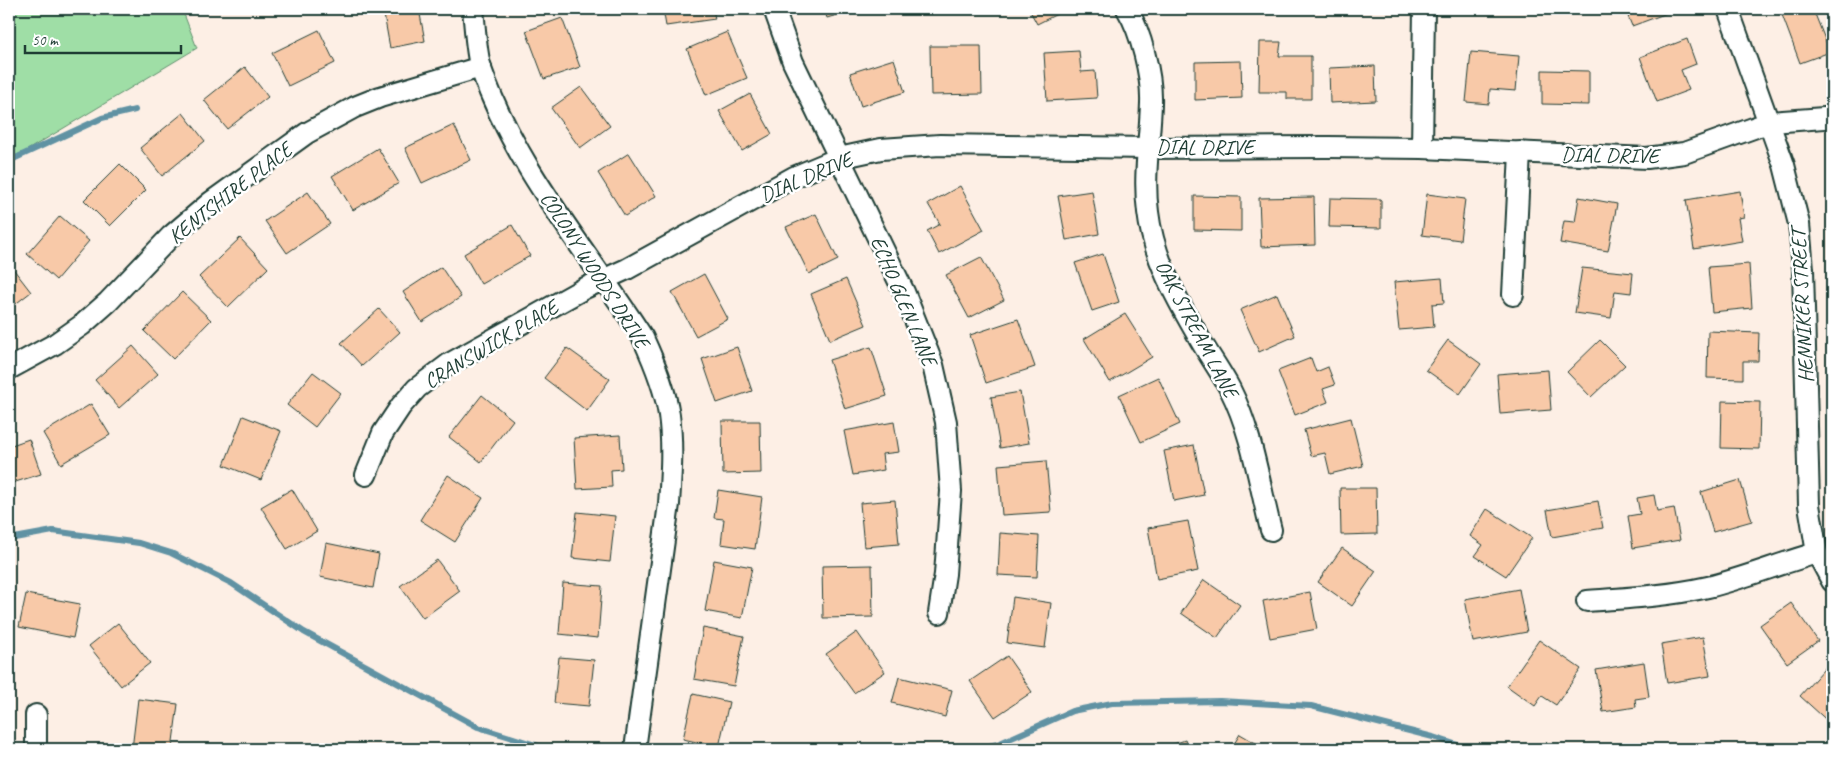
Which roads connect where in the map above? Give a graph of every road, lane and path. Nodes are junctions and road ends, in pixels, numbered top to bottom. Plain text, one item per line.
1 (473, 9) edge
2 (774, 9) edge
3 (1127, 9) edge
4 (1424, 9) edge
5 (1728, 9) edge
6 (481, 67) junction
7 (1832, 118) edge
8 (1770, 122) junction
9 (1149, 148) junction
10 (1422, 148) junction
11 (1520, 152) junction
12 (839, 158) junction
13 (603, 280) junction
14 (1513, 295) dead end
15 (9, 369) edge
16 (366, 475) dead end
17 (1271, 530) dead end
18 (1817, 552) junction
19 (1832, 581) edge
20 (1587, 601) dead end
21 (938, 613) dead end
22 (36, 715) dead end
23 (36, 749) edge
24 (635, 749) edge

1 - 6 street, COLONY WOODS DRIVE
2 - 12 street, ECHO GLEN LANE
3 - 9 street, OAK STREAM LANE
4 - 10 street
5 - 8 street, HENNIKER STREET
6 - 13 street, COLONY WOODS DRIVE
6 - 15 street, KENTSHIRE PLACE
7 - 8 street, DIAL DRIVE
8 - 11 street, DIAL DRIVE
8 - 18 street, HENNIKER STREET
9 - 10 street, DIAL DRIVE
9 - 12 street, DIAL DRIVE
9 - 17 street, OAK STREAM LANE
10 - 11 street, DIAL DRIVE
11 - 14 street
12 - 13 street, DIAL DRIVE
12 - 21 street, ECHO GLEN LANE
13 - 16 street, CRANSWICK PLACE
13 - 24 street, COLONY WOODS DRIVE
18 - 19 street, HENNIKER STREET
18 - 20 street
22 - 23 street

